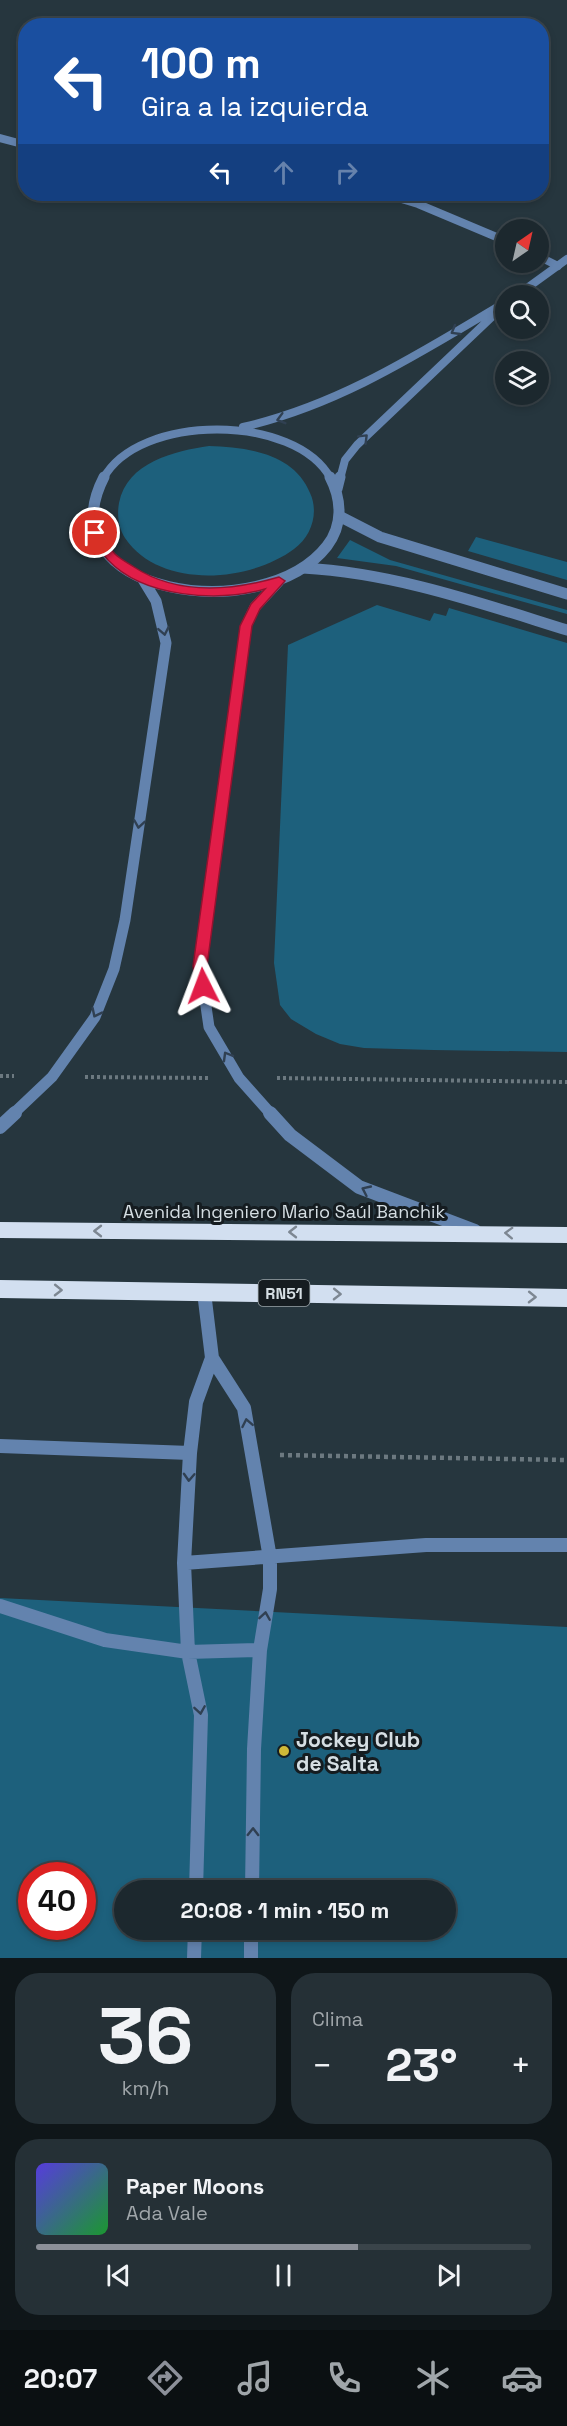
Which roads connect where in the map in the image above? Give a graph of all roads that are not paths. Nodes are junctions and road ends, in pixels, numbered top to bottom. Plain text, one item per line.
1 (0, 138) edge
2 (18, 143) edge
3 (408, 201) edge
4 (495, 236) edge
5 (567, 259) edge
6 (549, 262) edge
7 (558, 266) junction
8 (531, 285) edge
9 (495, 309) edge
10 (495, 313) edge
11 (230, 429) junction
12 (337, 489) junction
13 (340, 517) junction
14 (303, 568) junction
15 (142, 578) junction
16 (279, 581) junction
17 (567, 594) edge
18 (567, 630) edge
19 (0, 1127) edge
20 (0, 1230) edge
21 (479, 1233) junction
22 (567, 1235) edge
23 (0, 1289) edge
24 (204, 1292) junction
25 (567, 1298) edge
26 (212, 1358) junction
27 (0, 1446) edge
28 (190, 1453) junction
29 (567, 1545) edge
30 (270, 1558) junction
31 (184, 1563) junction
32 (0, 1606) edge
33 (260, 1650) junction
34 (188, 1652) junction
35 (196, 1880) edge
36 (252, 1880) edge
37 (195, 1940) edge
38 (251, 1940) edge
39 (194, 1958) edge
40 (251, 1958) edge

1 - 2 street
3 - 4 street
5 - 7 street
6 - 7 street
7 - 8 street
9 -> 11 street
12 -> 10 street
11 - 12 street
11 - 15 street
12 - 13 street
13 - 14 street
13 - 17 street
14 - 16 street
14 - 18 street
15 - 16 street
15 -> 19 street
21 -> 16 street
21 -> 20 highway, Avenida Ingeniero Mario Saúl Banchik
22 -> 21 highway, Avenida Ingeniero Mario Saúl Banchik
23 -> 24 highway, RN51
24 -> 25 highway, RN51
24 - 26 street
26 - 28 street
30 -> 26 street
27 - 28 street
28 -> 31 street
29 - 30 street
30 - 31 street
33 -> 30 street
31 - 34 street
32 - 34 street
33 - 34 street
36 -> 33 street
34 -> 35 street
37 - 39 street
38 - 40 street

